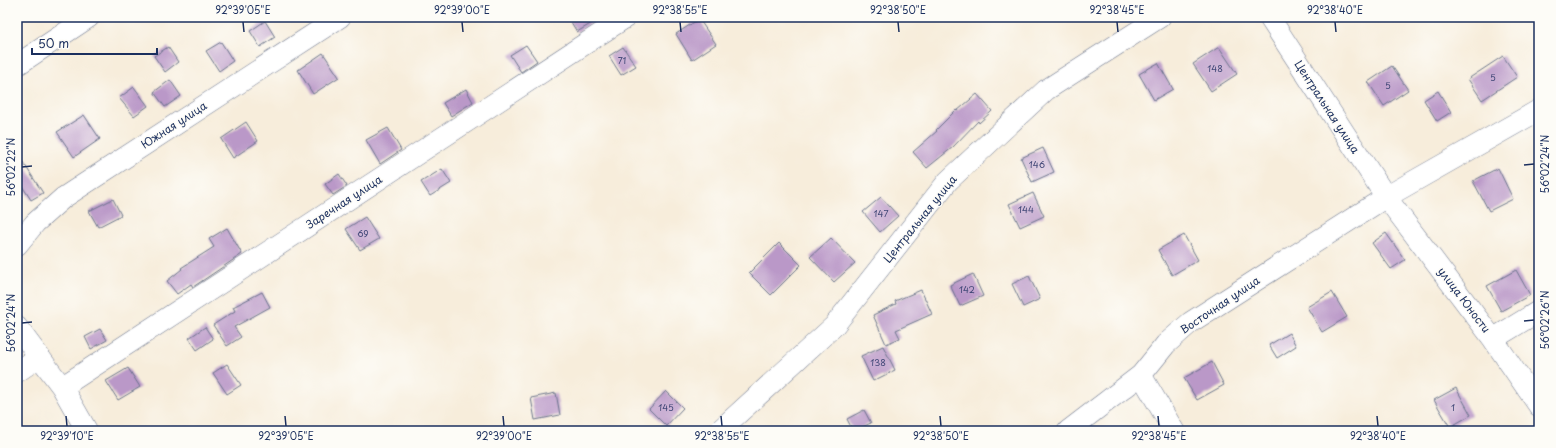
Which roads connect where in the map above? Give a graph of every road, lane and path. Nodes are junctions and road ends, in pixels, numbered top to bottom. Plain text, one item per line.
1 (89, 17) edge
2 (340, 17) edge
3 (626, 17) edge
4 (1160, 17) edge
5 (1269, 17) edge
6 (17, 65) edge
7 (1539, 110) edge
8 (1386, 197) junction
9 (17, 245) edge
10 (1539, 311) edge
11 (17, 327) edge
12 (1493, 340) junction
13 (39, 357) junction
14 (17, 372) edge
15 (1141, 375) junction
16 (62, 387) junction
17 (1539, 406) edge
18 (87, 431) edge
19 (719, 431) edge
20 (1068, 431) edge
21 (1174, 431) edge

1 - 6 street
2 - 9 street, Южная улица
3 - 16 street, Заречная улица
4 - 19 street, Центральная улица
5 - 8 street, Центральная улица
7 - 8 street, Восточная улица
8 - 12 street, улица Юности
8 - 15 street, Восточная улица
10 - 12 street
11 - 13 street
12 - 17 street, улица Юности
13 - 14 street
13 - 16 street
15 - 20 street, Восточная улица
15 - 21 street
16 - 18 street

